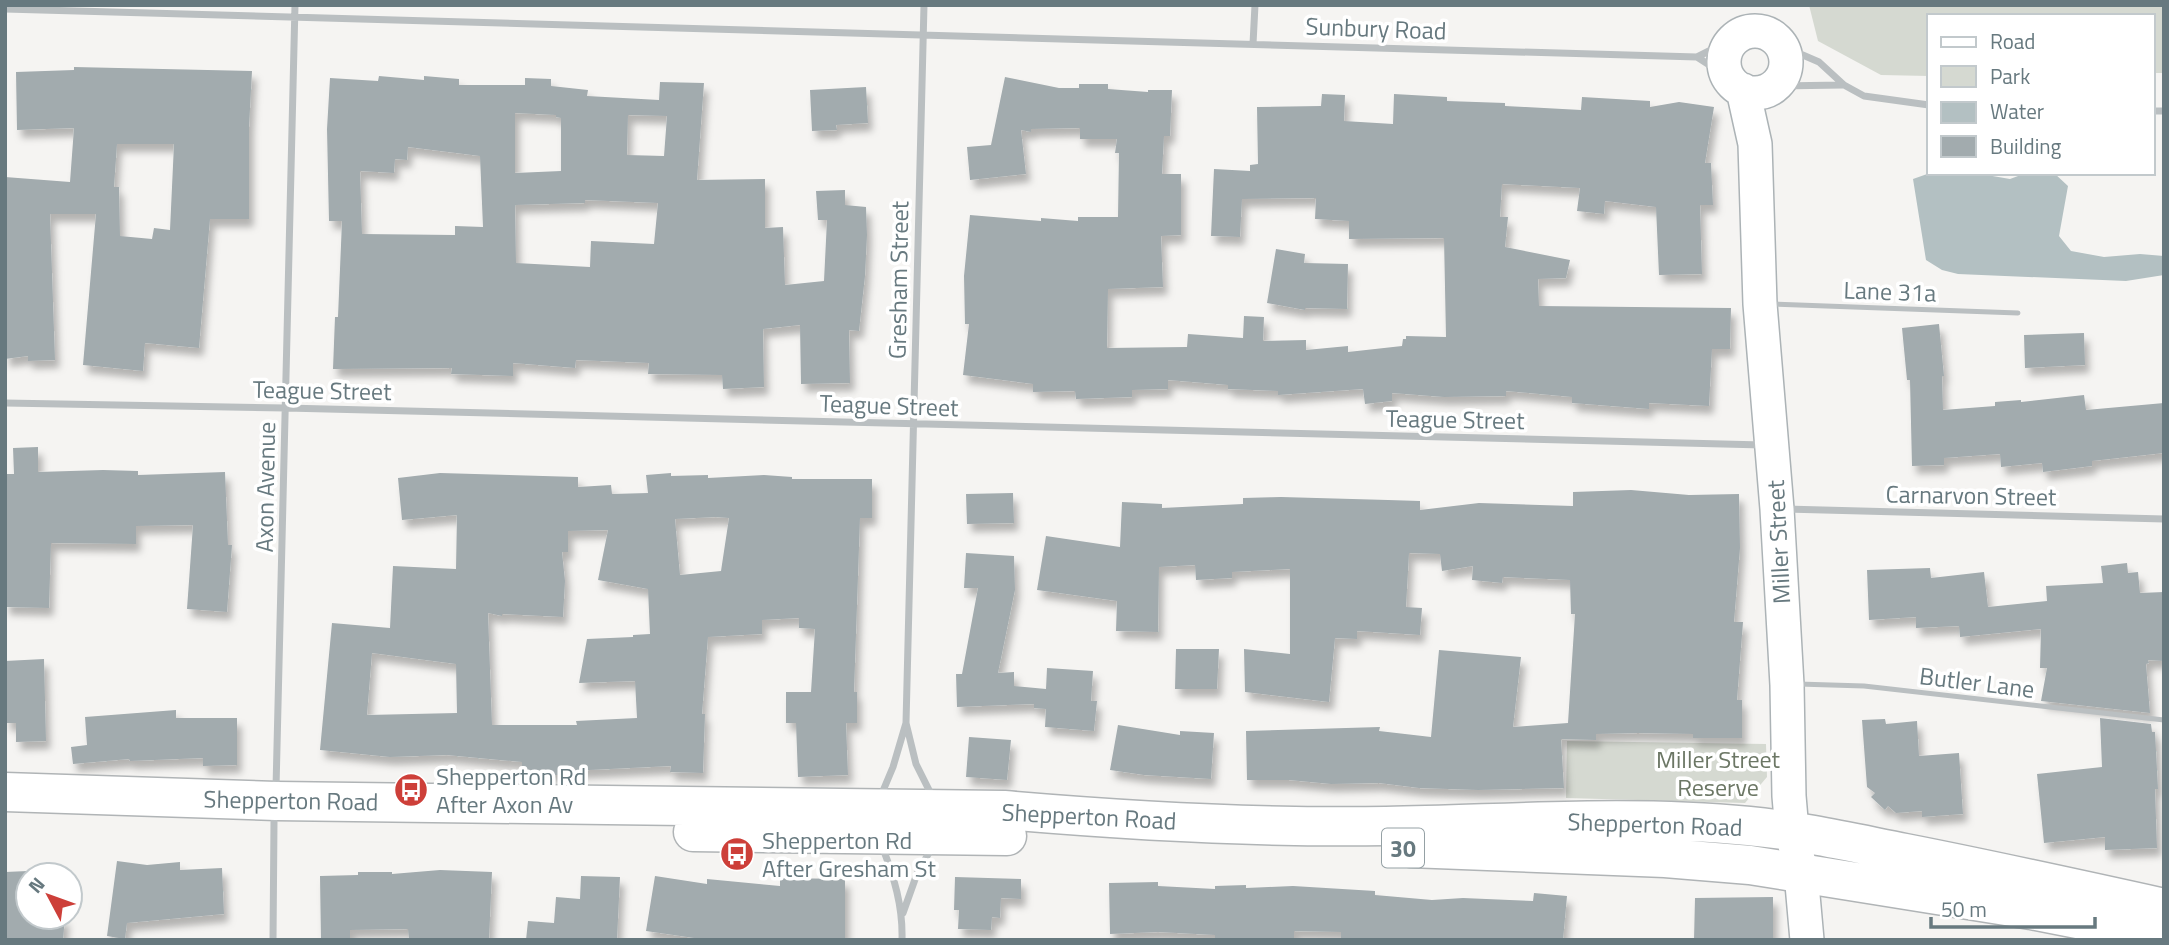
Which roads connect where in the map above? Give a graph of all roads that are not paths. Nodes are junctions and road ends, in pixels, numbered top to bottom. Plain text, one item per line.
1 (295, 5) edge
2 (924, 5) edge
3 (1255, 5) edge
4 (5, 9) edge
5 (295, 17) junction
6 (1762, 27) edge
7 (923, 34) junction
8 (1254, 44) junction
9 (1697, 57) junction
10 (1754, 85) junction
11 (1844, 85) junction
12 (1927, 105) edge
13 (1760, 304) junction
14 (2018, 313) dead end
15 (5, 403) edge
16 (286, 408) junction
17 (914, 425) junction
18 (1771, 446) junction
19 (1777, 509) junction
20 (2164, 519) edge
21 (1787, 685) junction
22 (2164, 720) edge
23 (906, 723) junction
24 (5, 792) edge
25 (275, 812) junction
26 (5, 816) edge
27 (877, 822) junction
28 (939, 823) junction
29 (1792, 831) junction
30 (1801, 873) junction
31 (2164, 908) edge
32 (903, 914) junction
33 (2164, 936) edge
34 (273, 940) edge
35 (902, 940) edge
36 (1807, 940) edge

1 - 5 street, Axon Avenue
2 - 7 street, Gresham Street
3 - 8 street
4 - 5 street, Sunbury Road
5 - 7 street, Sunbury Road
5 - 16 street, Axon Avenue
6 - 9 street, Sunbury Road
6 - 10 main road
6 - 10 main road
6 - 11 street
7 - 8 street, Sunbury Road
7 - 17 street, Gresham Street
8 - 9 street, Sunbury Road
9 - 10 street
10 - 11 street
10 - 13 main road, Miller Street
11 - 12 street
13 - 14 lane, Lane 31a
13 - 18 main road, Miller Street
15 - 16 street, Teague Street
16 - 17 street, Teague Street
16 - 25 street, Axon Avenue
17 - 18 street, Teague Street
17 - 23 street, Gresham Street
18 - 19 main road, Miller Street
19 - 20 street, Carnarvon Street
19 - 21 main road, Miller Street
21 - 22 lane, Butler Lane
21 - 29 main road, Miller Street
23 - 27 street, Gresham Street
23 - 28 street, Gresham Street
24 - 25 highway, Shepperton Road / 30
25 - 26 highway, Shepperton Road / 30
25 - 27 highway, Shepperton Road / 30
25 - 34 street, Axon Avenue
27 - 28 highway, Shepperton Road / 30
27 - 32 street
28 - 29 highway, Shepperton Road / 30
28 - 30 highway, Shepperton Road / 30
28 - 32 street
29 - 30 main road, Miller Street
29 - 31 highway, Shepperton Road / 30
30 - 33 highway, Shepperton Road / 30
30 - 36 main road, Miller Street
32 - 35 street

